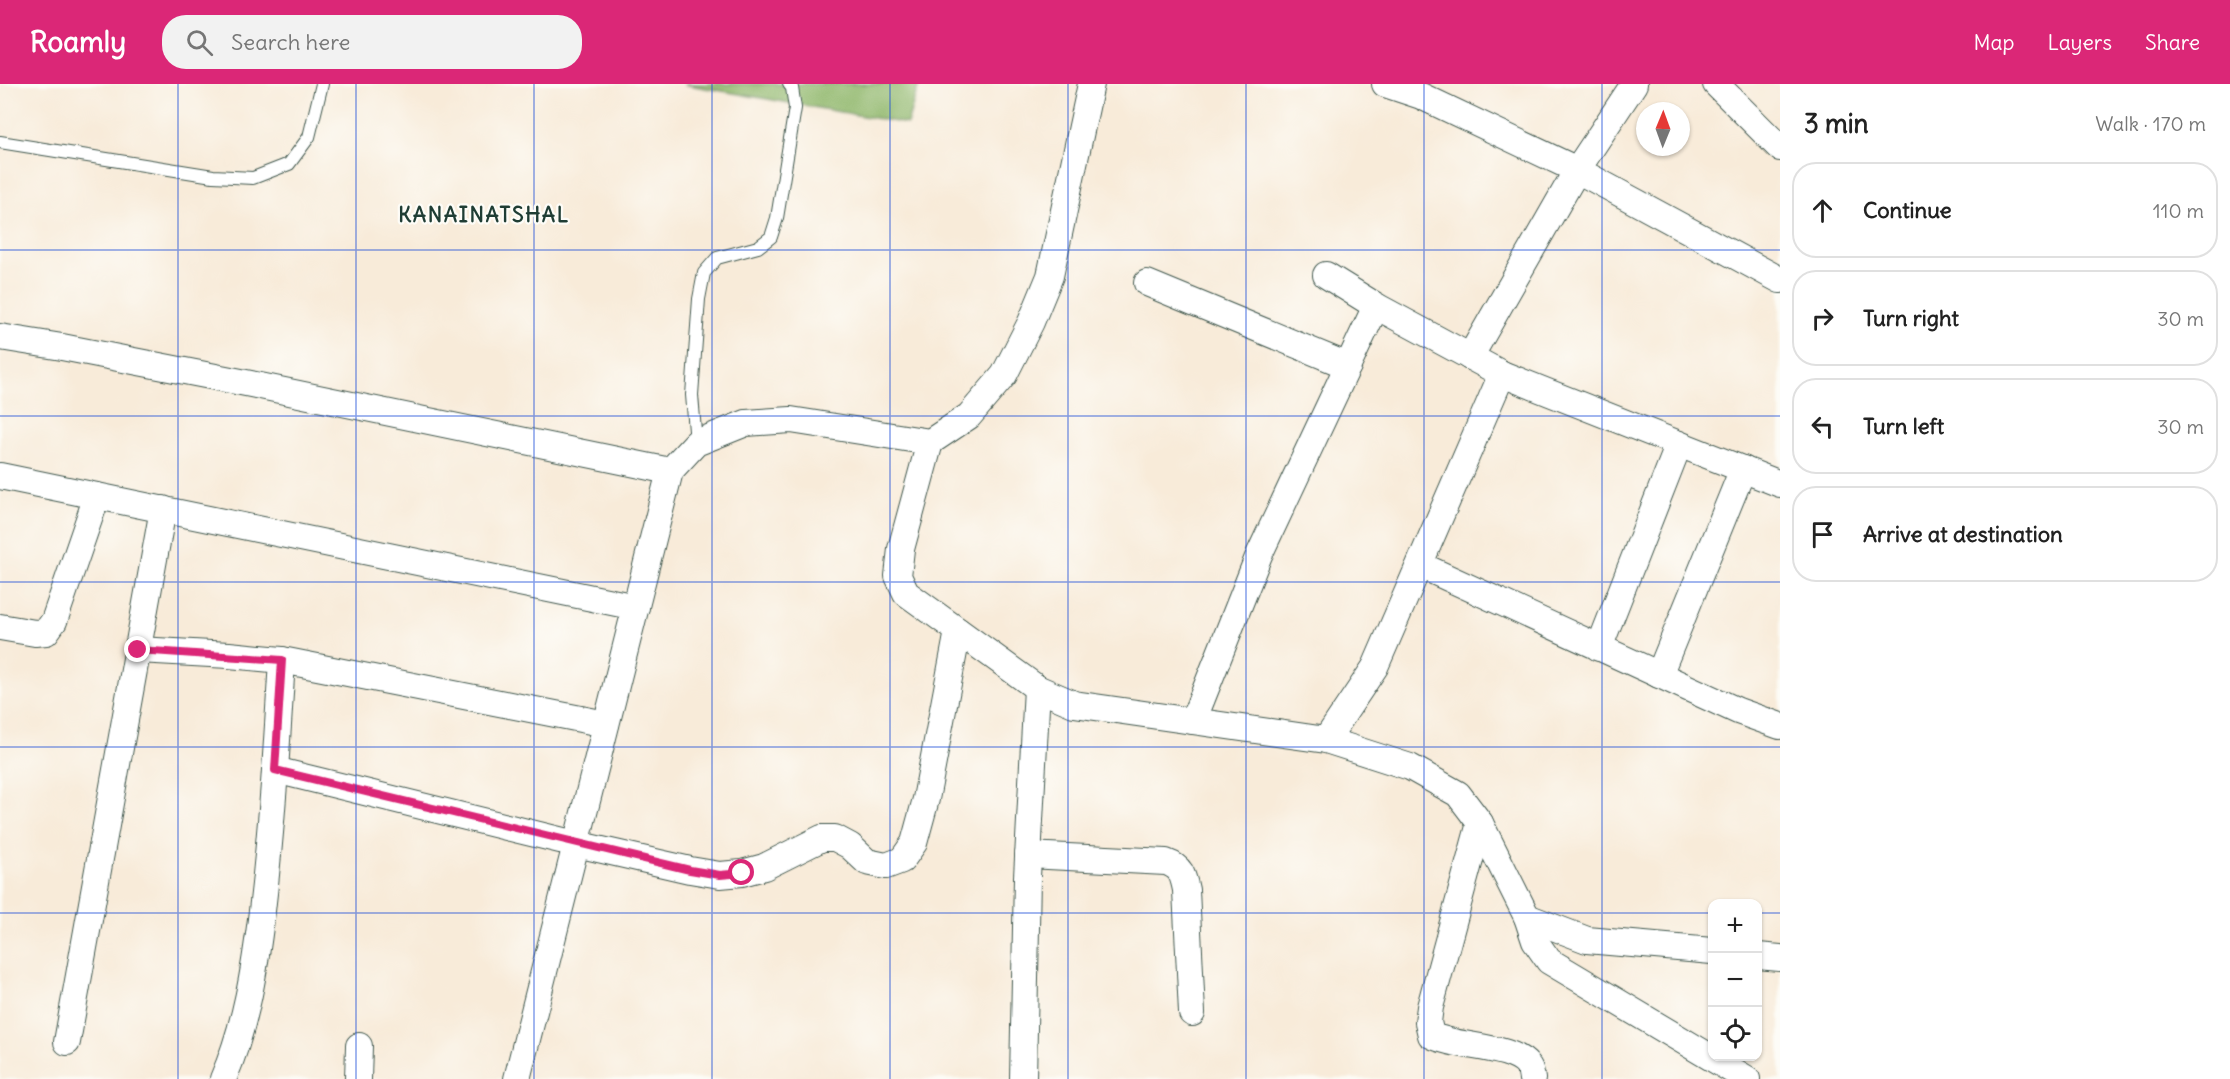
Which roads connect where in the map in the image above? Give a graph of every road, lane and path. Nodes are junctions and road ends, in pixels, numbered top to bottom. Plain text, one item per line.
1 (322, 84) edge
2 (789, 84) edge
3 (1091, 84) edge
4 (1385, 84) edge
5 (1634, 84) edge
6 (1716, 84) edge
7 (0, 142) edge
8 (1780, 148) edge
9 (1577, 170) junction
10 (1326, 275) dead end
11 (1780, 280) edge
12 (1147, 283) dead end
13 (1376, 306) junction
14 (0, 337) edge
15 (1470, 357) junction
16 (1348, 366) junction
17 (1502, 374) junction
18 (930, 442) junction
19 (696, 443) junction
20 (1679, 444) junction
21 (1743, 469) junction
22 (670, 471) junction
23 (0, 476) edge
24 (1780, 484) edge
25 (97, 496) junction
26 (164, 509) junction
27 (1419, 565) junction
28 (636, 607) junction
29 (0, 627) edge
30 (958, 631) junction
31 (1599, 648) junction
32 (138, 650) junction
33 (282, 660) junction
34 (1659, 675) junction
35 (1037, 688) junction
36 (1193, 721) junction
37 (606, 724) junction
38 (1780, 726) edge
39 (1326, 740) junction
40 (275, 770) junction
41 (1480, 823) junction
42 (576, 844) junction
43 (1028, 855) junction
44 (1527, 917) junction
45 (1708, 951) edge
46 (1762, 956) edge
47 (1780, 958) edge
48 (1192, 1013) dead end
49 (67, 1042) dead end
50 (358, 1046) dead end
51 (223, 1079) edge
52 (358, 1079) edge
53 (517, 1079) edge
54 (1023, 1079) edge
55 (1532, 1079) edge
56 (1748, 1079) edge

1 - 7 lane
2 - 19 lane
3 - 18 street
4 - 9 street
5 - 9 street
6 - 8 street
9 - 11 street
9 - 15 street
10 - 13 street
12 - 16 street
13 - 15 street
13 - 16 street
14 - 22 street
15 - 17 street
16 - 36 street
17 - 20 street
17 - 27 street
18 - 19 street
18 - 30 street
19 - 22 street
20 - 21 street
20 - 31 street
21 - 24 street
21 - 34 street
22 - 28 street
23 - 25 street
25 - 26 street
25 - 29 street
26 - 28 street
26 - 32 street
27 - 31 street
27 - 39 street
28 - 37 street
30 - 35 street
30 - 42 street
31 - 34 street
32 - 33 street
32 - 49 street
33 - 37 street
33 - 40 street
34 - 38 street
35 - 36 street
35 - 43 street
36 - 39 street
37 - 42 street
39 - 41 street
40 - 42 street
40 - 51 street
41 - 44 street
41 - 55 street
42 - 53 street
43 - 48 street
43 - 54 street
44 - 45 street
44 - 56 street
46 - 47 street
50 - 52 street

